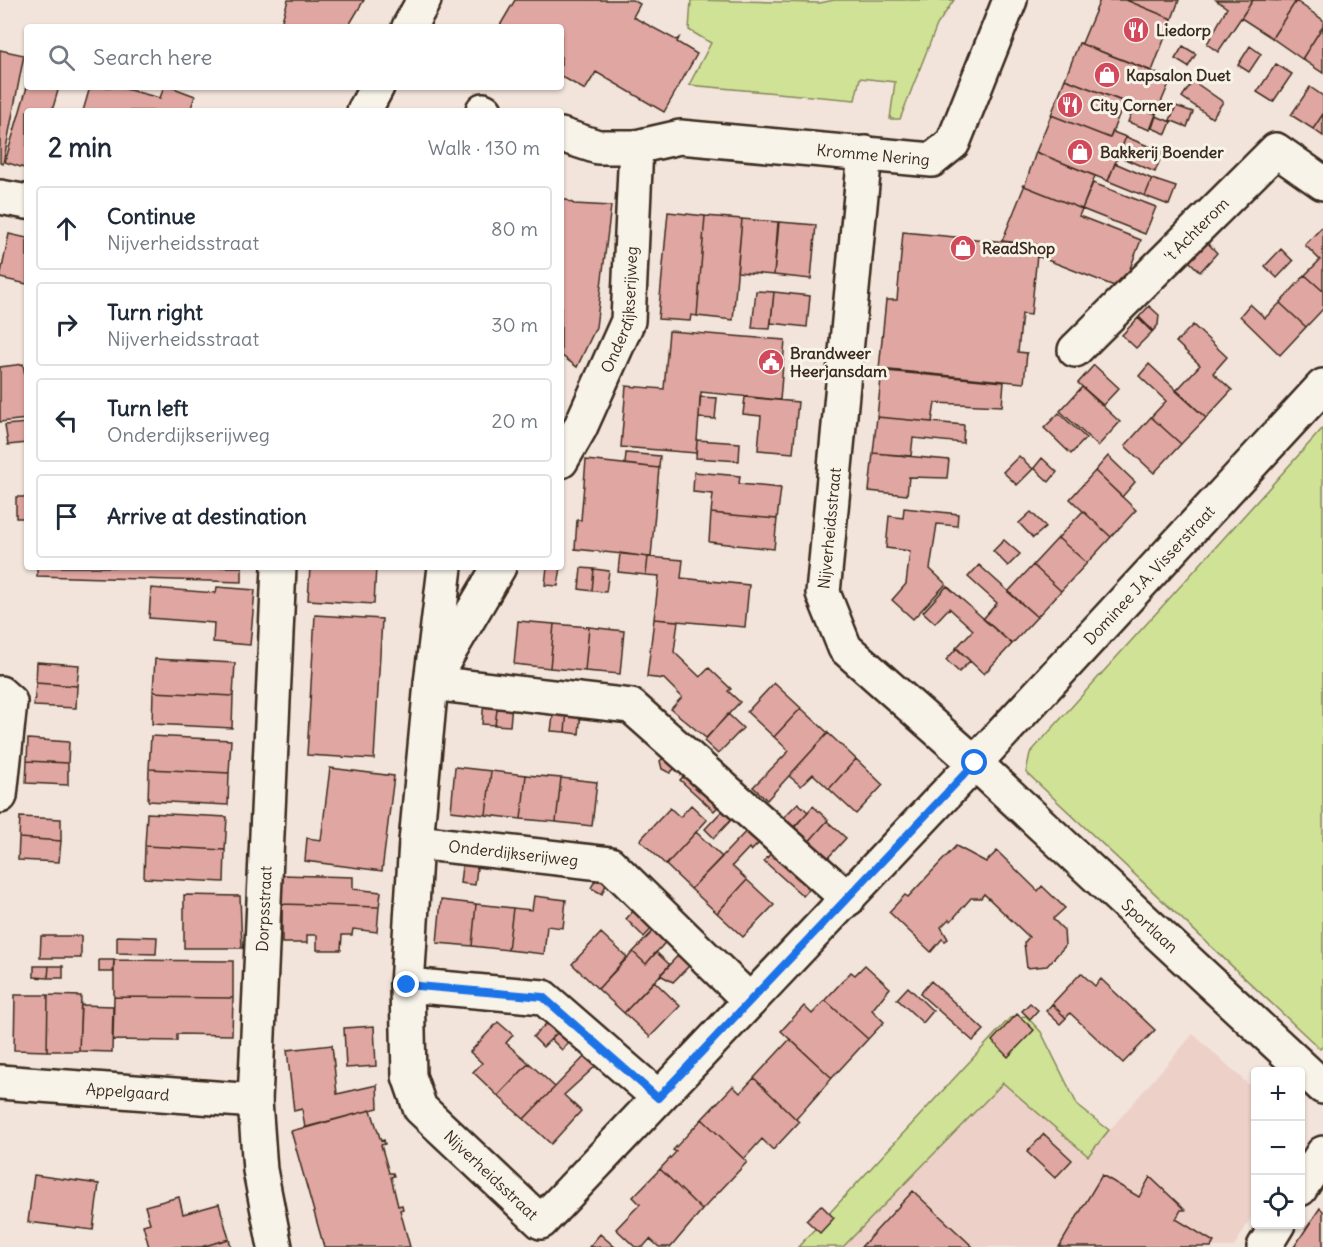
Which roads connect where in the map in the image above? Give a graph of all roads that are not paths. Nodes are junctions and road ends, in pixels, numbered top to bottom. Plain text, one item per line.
1 (424, 0) edge
2 (1010, 0) edge
3 (411, 24) edge
4 (375, 90) edge
5 (366, 108) edge
6 (564, 136) edge
7 (636, 147) junction
8 (865, 153) junction
9 (1323, 183) edge
10 (0, 197) edge
11 (24, 201) edge
12 (1075, 350) dead end
13 (1323, 386) edge
14 (564, 456) edge
15 (279, 570) edge
16 (445, 570) edge
17 (497, 570) edge
18 (431, 683) junction
19 (0, 693) edge
20 (975, 763) junction
21 (0, 796) edge
22 (416, 842) junction
23 (848, 899) junction
24 (407, 985) junction
25 (750, 1001) junction
26 (0, 1082) edge
27 (1323, 1087) edge
28 (658, 1098) junction
29 (255, 1101) junction
30 (1323, 1153) edge
31 (1305, 1181) edge
32 (1275, 1229) edge
33 (275, 1247) edge
34 (1264, 1247) edge

1 - 3 street
2 - 8 street, Kromme Nering
4 - 5 street
6 - 7 street, Kromme Nering
7 - 8 street, Kromme Nering
7 - 14 street, Onderdijkserijweg
8 - 20 street, Nijverheidsstraat
9 - 12 street, 't Achterom
10 - 11 street
13 - 20 street, Dominee J.A. Visserstraat
15 - 29 street, Dorpsstraat
16 - 18 street
17 - 18 street
18 - 22 street
18 - 23 street
19 - 21 street
20 - 23 street, Nijverheidsstraat
20 - 27 street, Sportlaan
22 - 24 street
22 - 25 street, Onderdijkserijweg
23 - 25 street, Nijverheidsstraat
24 - 28 street
24 - 28 street, Nijverheidsstraat
25 - 28 street, Nijverheidsstraat
26 - 29 street, Appelgaard
29 - 33 street, Dorpsstraat
30 - 31 street
32 - 34 street

